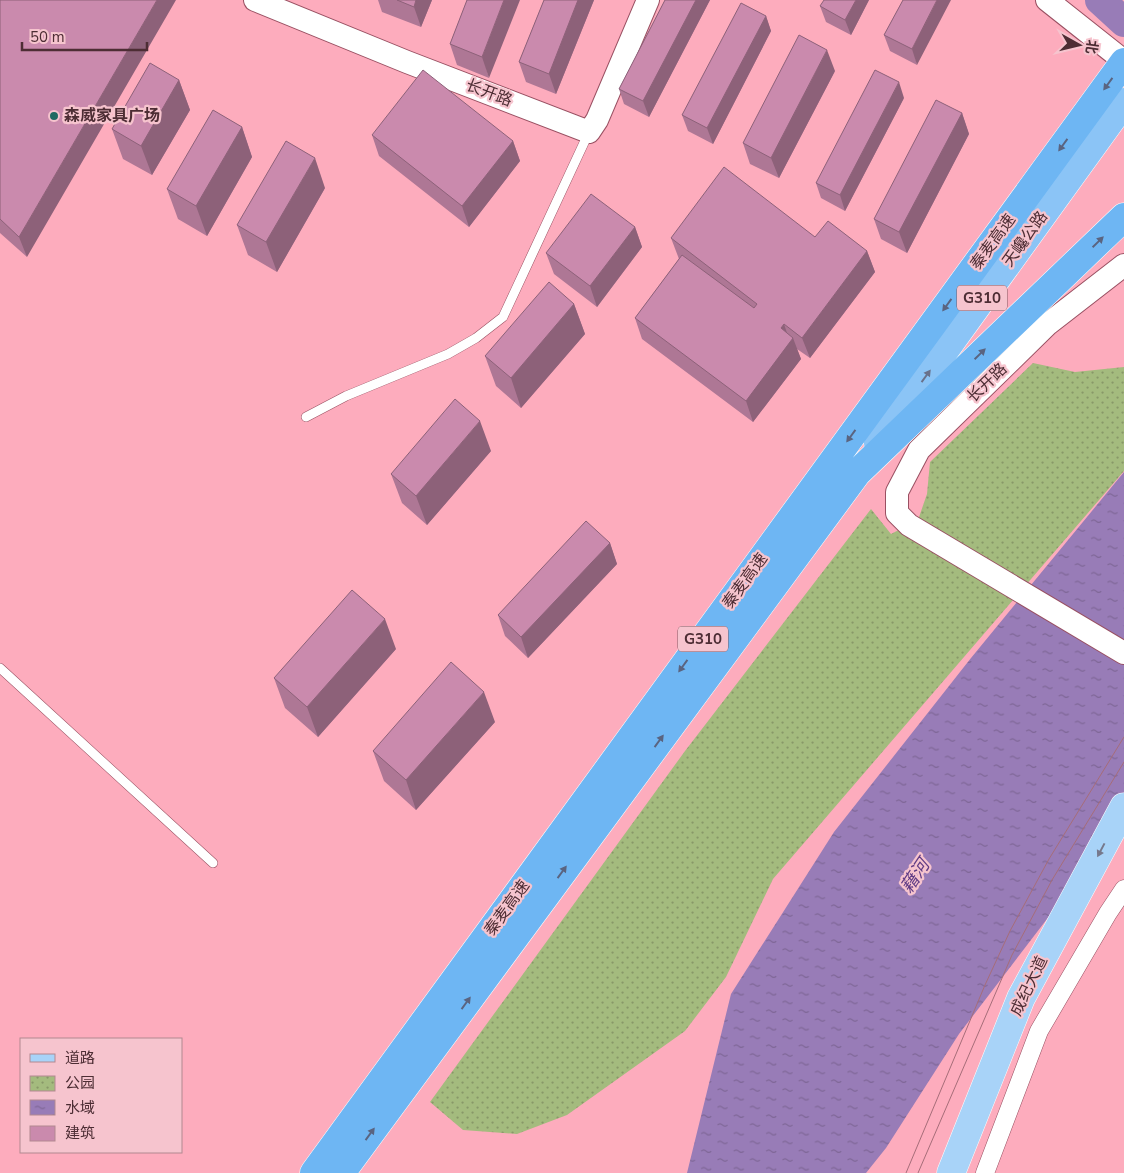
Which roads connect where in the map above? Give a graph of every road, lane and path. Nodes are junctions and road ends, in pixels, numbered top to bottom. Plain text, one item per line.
1 (255, 0) edge
2 (648, 0) edge
3 (1047, 0) edge
4 (1124, 61) edge
5 (1124, 102) edge
6 (589, 132) junction
7 (1124, 217) edge
8 (1124, 265) edge
9 (306, 417) dead end
10 (857, 473) junction
11 (1124, 653) edge
12 (0, 668) edge
13 (1124, 807) edge
14 (1124, 844) edge
15 (213, 863) dead end
16 (1124, 889) edge
17 (314, 1173) edge
18 (341, 1173) edge
19 (950, 1173) edge
20 (968, 1173) edge
21 (985, 1173) edge

1 - 6 street, 长开路
2 - 6 street
3 - 4 street
4 -> 17 highway, 秦麦高速 / G310
10 -> 5 highway, 天巉公路 / G310
6 - 9 lane
10 -> 7 highway, 秦麦高速
8 - 11 street, 长开路
18 -> 10 highway, 秦麦高速 / G310
12 - 15 lane
13 -> 19 main road, 成纪大道
14 - 20 main road, 成纪大道
16 - 21 street

